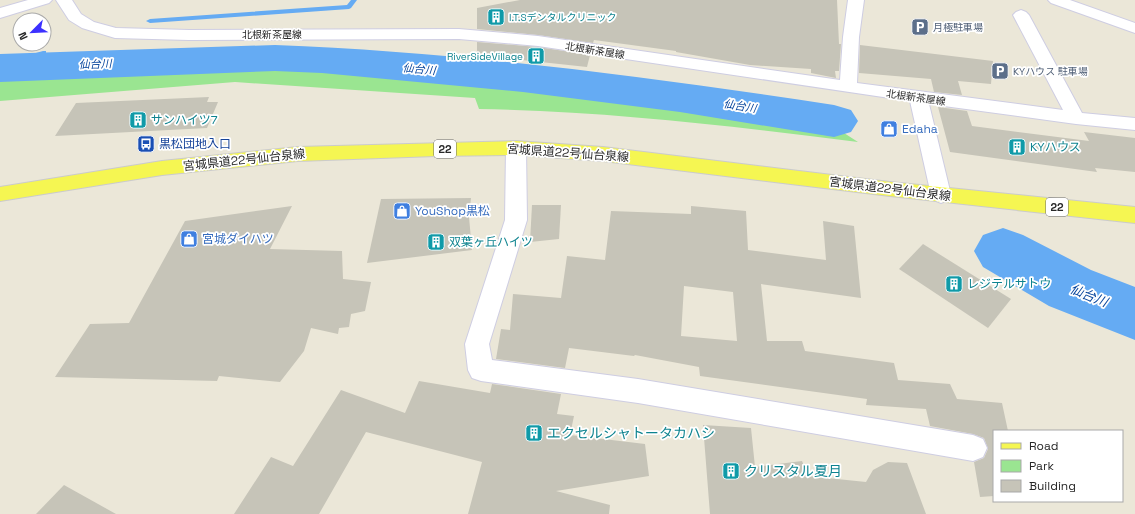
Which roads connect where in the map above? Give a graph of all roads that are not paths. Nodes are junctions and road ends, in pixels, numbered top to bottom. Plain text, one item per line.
1 (14, 0) edge
2 (44, 0) edge
3 (64, 0) edge
4 (856, 0) edge
5 (1056, 0) edge
6 (0, 3) edge
7 (0, 14) edge
8 (1021, 15) dead end
9 (1135, 28) edge
10 (848, 88) junction
11 (918, 97) junction
12 (1076, 118) junction
13 (1135, 124) edge
14 (516, 148) junction
15 (0, 194) edge
16 (941, 195) junction
17 (1135, 215) edge
18 (973, 448) dead end

1 - 6 street
2 - 7 street
3 - 10 street, 北根新茶屋線
4 - 10 street
5 - 9 street
8 - 12 street
10 - 11 street, 北根新茶屋線
11 - 12 street, 北根新茶屋線
11 - 16 street
12 - 13 street, 北根新茶屋線
14 - 15 main road, 宮城県道22号仙台泉線 / 22
14 - 16 main road, 宮城県道22号仙台泉線 / 22
14 - 18 street
16 - 17 main road, 宮城県道22号仙台泉線 / 22

